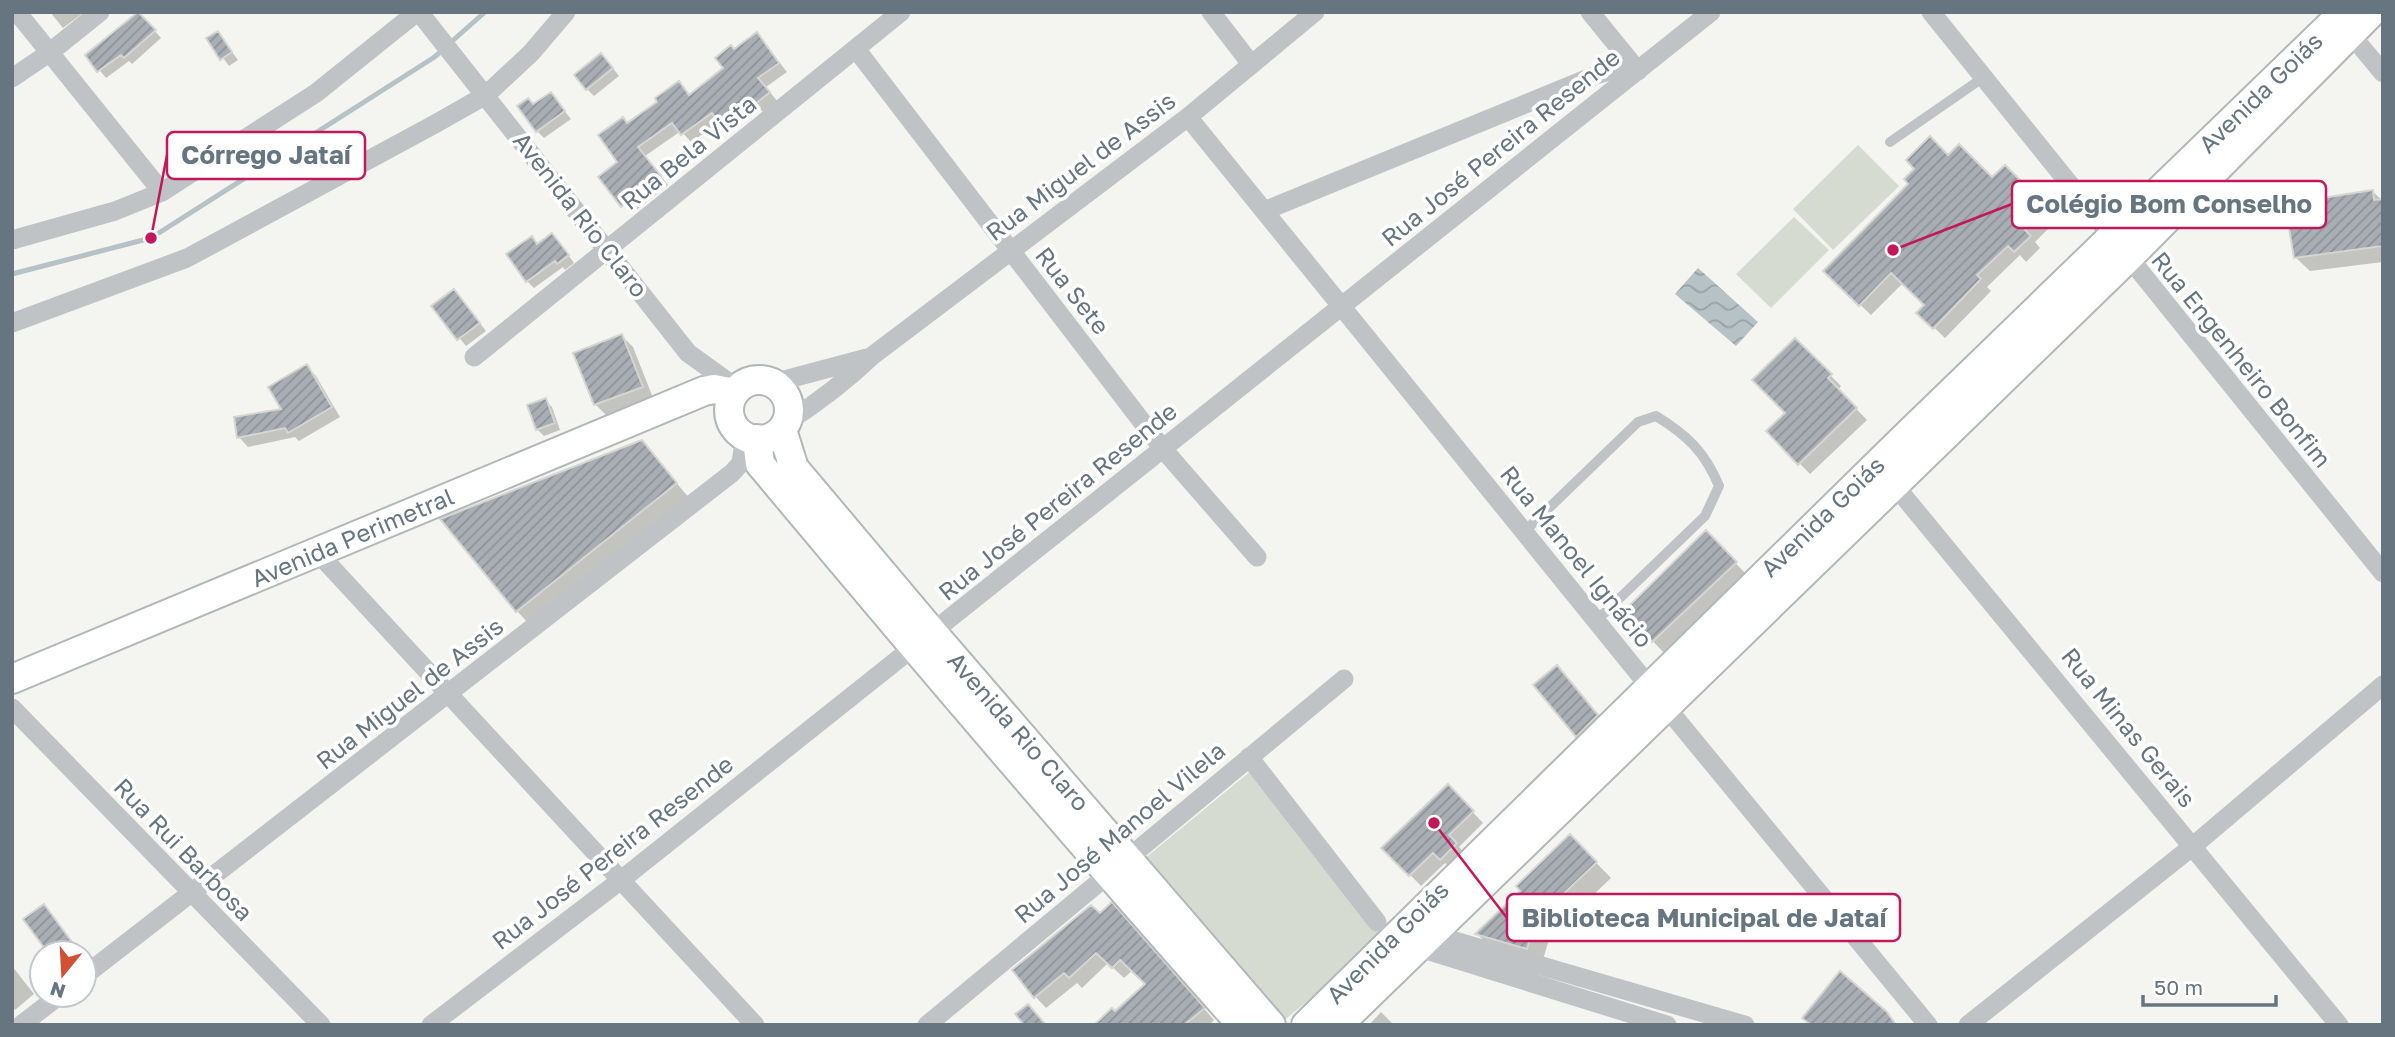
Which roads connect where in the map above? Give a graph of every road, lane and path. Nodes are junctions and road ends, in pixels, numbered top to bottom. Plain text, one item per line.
1 (17, 12) edge
2 (100, 12) edge
3 (418, 12) edge
4 (566, 12) edge
5 (901, 12) edge
6 (1211, 12) edge
7 (1315, 12) edge
8 (1590, 12) edge
9 (1711, 12) edge
10 (1931, 12) edge
11 (2357, 18) edge
12 (856, 49) junction
13 (49, 53) junction
14 (1251, 64) junction
15 (1638, 71) junction
16 (2383, 73) edge
17 (1984, 77) junction
18 (12, 78) edge
19 (486, 95) junction
20 (1188, 117) junction
21 (1890, 142) dead end
22 (162, 192) junction
23 (1264, 211) junction
24 (12, 240) edge
25 (2120, 248) junction
26 (607, 251) junction
27 (1010, 252) junction
28 (1342, 307) junction
29 (12, 323) edge
30 (474, 356) dead end
31 (872, 356) junction
32 (773, 383) junction
33 (734, 397) junction
34 (768, 432) junction
35 (1163, 449) junction
36 (1886, 474) junction
37 (1524, 532) junction
38 (318, 553) junction
39 (1257, 556) dead end
40 (2383, 573) edge
41 (1596, 621) junction
42 (923, 640) junction
43 (12, 678) edge
44 (1344, 679) dead end
45 (2383, 685) edge
46 (450, 694) junction
47 (1658, 697) junction
48 (12, 708) edge
49 (1249, 757) junction
50 (2193, 846) junction
51 (1117, 866) junction
52 (621, 880) junction
53 (191, 894) junction
54 (1404, 933) junction
55 (98, 965) edge
56 (42, 1009) edge
57 (21, 1025) edge
58 (321, 1025) edge
59 (430, 1025) edge
60 (755, 1025) edge
61 (927, 1025) edge
62 (1242, 1025) edge
63 (1271, 1025) edge
64 (1306, 1025) edge
65 (1338, 1025) edge
66 (1667, 1025) edge
67 (1745, 1025) edge
68 (1928, 1025) edge
69 (1968, 1025) edge
70 (2339, 1025) edge

1 - 13 street
2 - 13 street
3 - 19 street, Avenida Rio Claro
3 - 22 street
4 - 19 street
5 - 12 street, Rua Bela Vista
6 - 14 street
7 - 14 street, Rua Miguel de Assis
8 - 15 street
9 - 15 street, Rua José Pereira Resende
10 - 17 street, Rua Engenheiro Bonfim
11 - 16 street
11 - 25 main road, Avenida Goiás
12 - 26 street, Rua Bela Vista
12 - 27 street, Rua Sete
13 - 18 street
13 - 22 street
14 - 20 street, Rua Miguel de Assis
15 - 23 street
15 - 28 street, Rua José Pereira Resende
17 - 21 lane
17 - 25 street, Rua Engenheiro Bonfim
19 - 26 street, Avenida Rio Claro
19 - 29 street
20 - 23 street, Rua Manoel Ignácio
20 - 27 street, Rua Miguel de Assis
22 - 24 street
23 - 28 street, Rua Manoel Ignácio
25 - 36 main road, Avenida Goiás
25 - 40 street, Rua Engenheiro Bonfim
26 - 30 street, Rua Bela Vista
26 - 33 street, Avenida Rio Claro
27 - 31 street, Rua Miguel de Assis
27 - 35 street, Rua Sete
28 - 35 street, Rua José Pereira Resende
28 - 37 street, Rua Manoel Ignácio
31 - 32 street, Rua Miguel de Assis
31 - 34 street, Rua Miguel de Assis
32 - 33 main road
32 - 34 main road
33 - 34 main road
33 - 38 main road, Avenida Perimetral
34 - 42 main road, Avenida Rio Claro
34 - 46 street, Rua Miguel de Assis
35 - 39 street, Rua Sete
35 - 42 street, Rua José Pereira Resende
36 - 47 main road, Avenida Goiás
36 - 50 street, Rua Minas Gerais
37 - 41 street, Rua Manoel Ignácio
37 - 41 lane
38 - 43 main road, Avenida Perimetral
38 - 46 street
41 - 47 street, Rua Manoel Ignácio
42 - 51 main road, Avenida Rio Claro
42 - 52 street, Rua José Pereira Resende
44 - 49 street, Rua José Manoel Vilela
45 - 50 street
46 - 52 street
46 - 53 street, Rua Miguel de Assis
47 - 54 main road, Avenida Goiás
47 - 68 street, Rua Manoel Ignácio
48 - 53 street, Rua Rui Barbosa
49 - 51 street, Rua José Manoel Vilela
49 - 54 street
50 - 69 street
50 - 70 street, Rua Minas Gerais
51 - 61 street, Rua José Manoel Vilela
51 - 62 main road, Avenida Rio Claro
51 - 63 main road, Avenida Rio Claro
52 - 59 street, Rua José Pereira Resende
52 - 60 street
53 - 55 street, Rua Miguel de Assis
53 - 58 street, Rua Rui Barbosa
54 - 64 main road, Avenida Goiás
54 - 65 main road, Avenida Goiás
54 - 66 street
54 - 67 street
56 - 57 street

